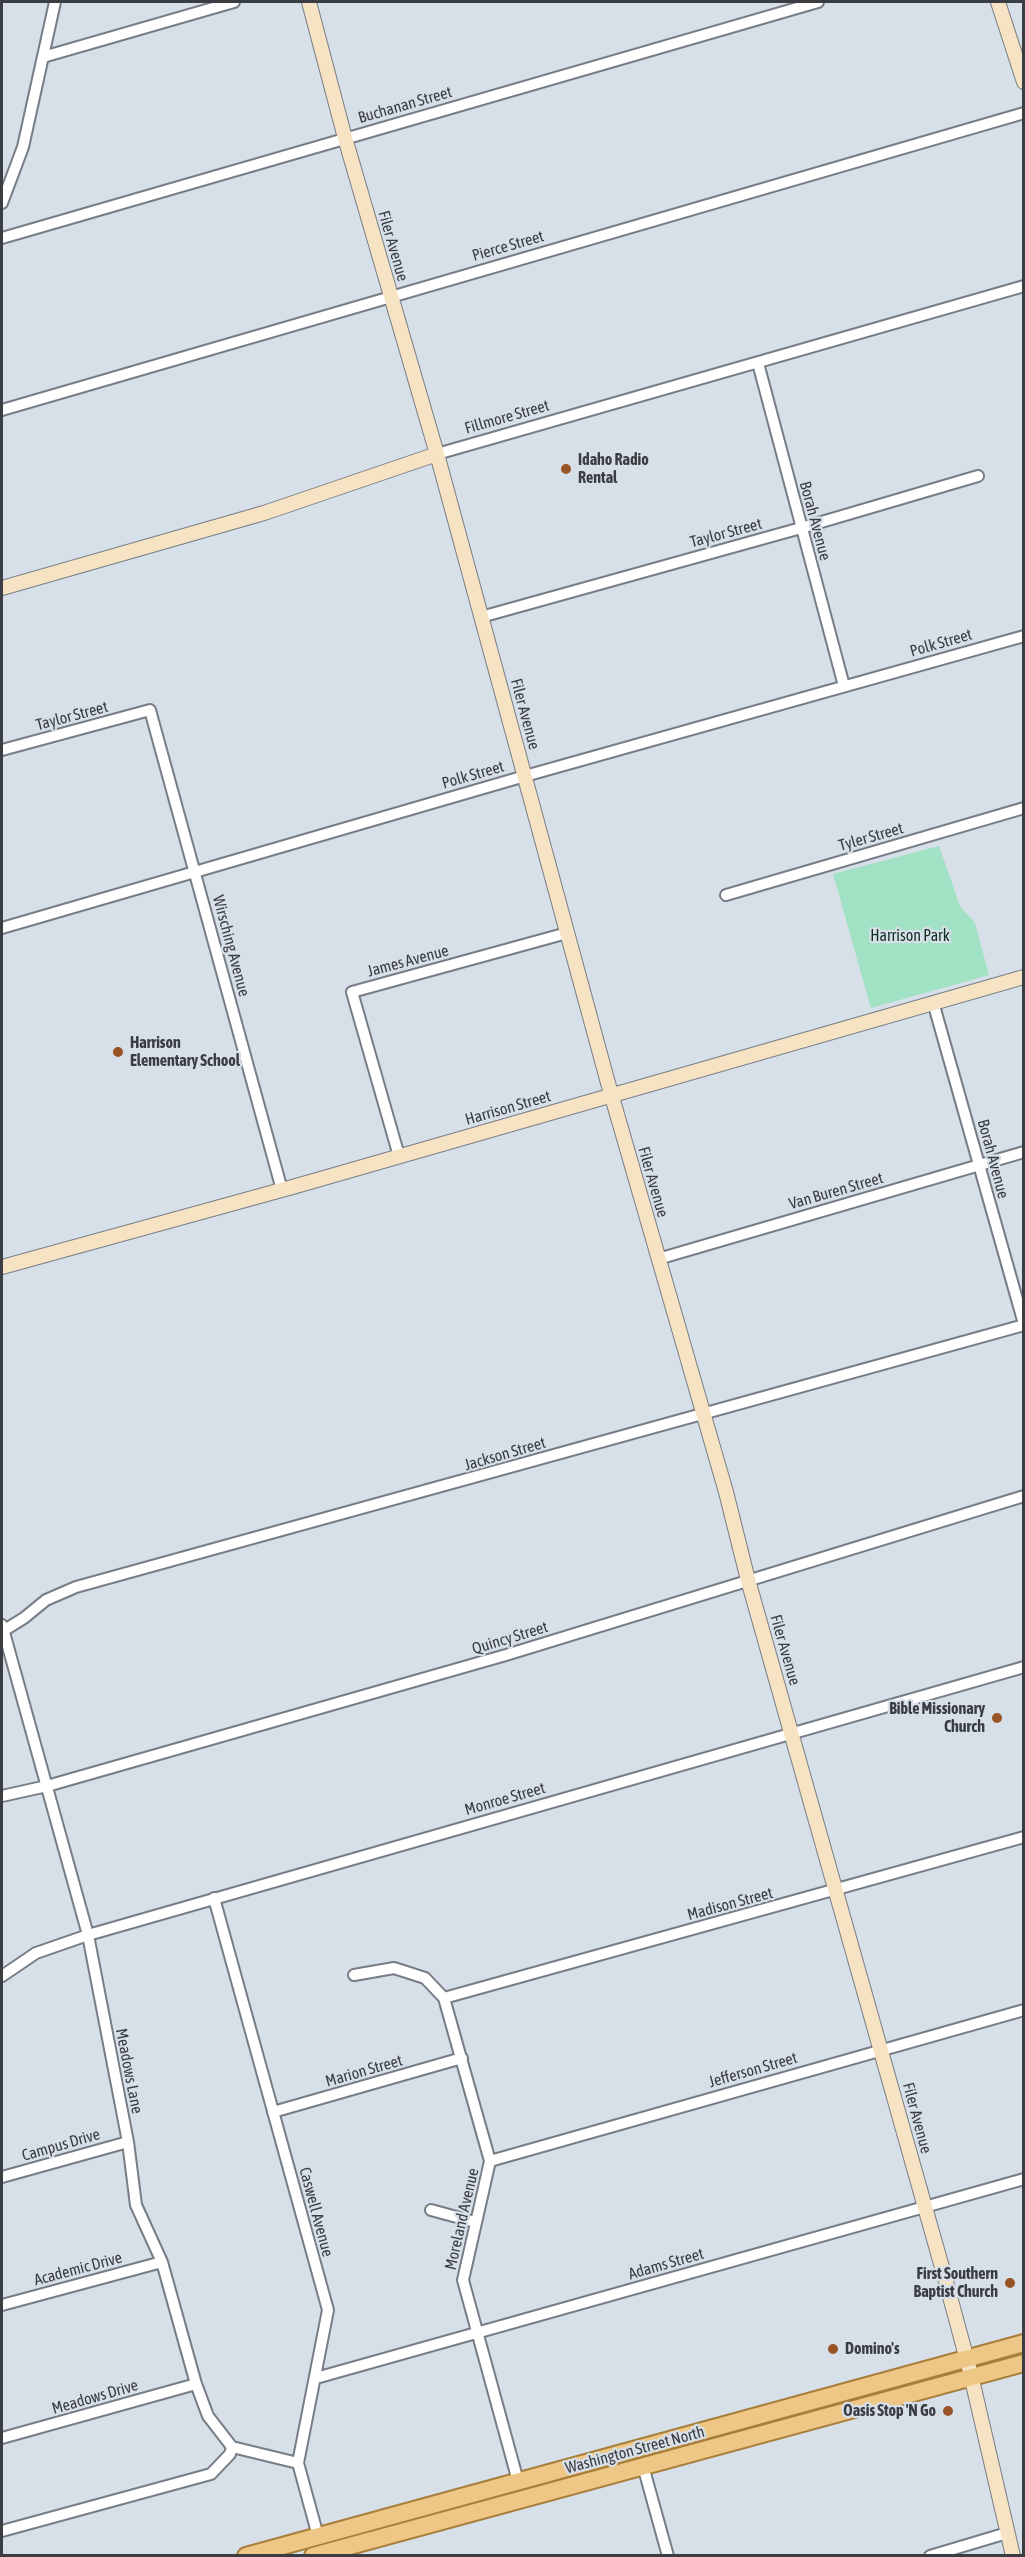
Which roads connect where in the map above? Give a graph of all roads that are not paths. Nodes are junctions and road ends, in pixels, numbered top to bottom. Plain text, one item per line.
1 (55, 2) edge
2 (234, 2) edge
3 (309, 2) edge
4 (818, 2) edge
5 (998, 2) edge
6 (43, 57) junction
7 (1023, 82) edge
8 (1023, 113) edge
9 (345, 138) junction
10 (2, 203) edge
11 (2, 238) edge
12 (1023, 286) edge
13 (390, 296) junction
14 (758, 363) junction
15 (2, 410) edge
16 (437, 454) junction
17 (978, 476) dead end
18 (801, 528) junction
19 (2, 588) edge
20 (481, 617) junction
21 (1023, 636) edge
22 (844, 686) junction
23 (150, 710) joint
24 (2, 750) edge
25 (525, 776) junction
26 (1023, 808) edge
27 (195, 871) junction
28 (726, 895) dead end
29 (2, 928) edge
30 (567, 933) junction
31 (1023, 978) edge
32 (933, 1002) junction
33 (611, 1095) junction
34 (1023, 1152) edge
35 (399, 1156) junction
36 (978, 1165) junction
37 (282, 1190) junction
38 (658, 1259) junction
39 (2, 1267) edge
40 (1023, 1324) edge
41 (702, 1413) junction
42 (1023, 1496) edge
43 (748, 1580) junction
44 (2, 1628) edge
45 (1023, 1667) edge
46 (792, 1733) junction
47 (47, 1786) junction
48 (2, 1796) edge
49 (1023, 1837) edge
50 (836, 1890) junction
51 (214, 1898) junction
52 (88, 1935) junction
53 (354, 1975) dead end
54 (2, 1976) edge
55 (444, 1998) junction
56 (1023, 2010) edge
57 (881, 2049) junction
58 (462, 2058) junction
59 (273, 2112) junction
60 (128, 2142) junction
61 (490, 2161) junction
62 (2, 2177) edge
63 (1023, 2179) edge
64 (925, 2207) junction
65 (431, 2210) dead end
66 (475, 2222) junction
67 (162, 2262) junction
68 (2, 2306) edge
69 (478, 2333) junction
70 (1023, 2343) edge
71 (1023, 2362) edge
72 (969, 2369) junction
73 (316, 2378) junction
74 (196, 2384) junction
75 (2, 2438) edge
76 (232, 2447) junction
77 (298, 2463) junction
78 (643, 2466) junction
79 (518, 2481) junction
80 (2, 2531) edge
81 (1008, 2533) junction
82 (318, 2536) junction
83 (315, 2555) edge
84 (246, 2556) edge
85 (668, 2556) edge
86 (930, 2556) edge
87 (1013, 2556) edge

1 - 6 street
2 - 6 street
3 - 9 street, Filer Avenue
4 - 9 street, Buchanan Street
5 - 7 street
6 - 10 street
8 - 13 street, Pierce Street
9 - 11 street, Buchanan Street
9 - 13 street, Filer Avenue
12 - 14 street, Fillmore Street
13 - 15 street, Pierce Street
13 - 16 street, Filer Avenue
14 - 16 street, Fillmore Street
14 - 18 street, Borah Avenue
16 - 19 street, Fillmore Street
16 - 20 street, Filer Avenue
17 - 18 street, Taylor Street
18 - 20 street, Taylor Street
18 - 22 street, Borah Avenue
20 - 25 street, Filer Avenue
21 - 22 street, Polk Street
22 - 25 street, Polk Street
23 - 24 street, Taylor Street
23 - 27 street, Wirsching Avenue
25 - 27 street, Polk Street
25 - 30 street, Filer Avenue
26 - 28 street, Tyler Street
27 - 29 street, Polk Street
27 - 37 street, Wirsching Avenue
30 - 33 street, Filer Avenue
30 - 35 street, James Avenue
31 - 32 street, Harrison Street
32 - 33 street, Harrison Street
32 - 36 street, Borah Avenue
33 - 35 street, Harrison Street
33 - 38 street, Filer Avenue
34 - 36 street, Van Buren Street
35 - 37 street, Harrison Street
36 - 38 street, Van Buren Street
36 - 40 street, Borah Avenue
37 - 39 street, Harrison Street
38 - 41 street, Filer Avenue
40 - 41 street, Jackson Street
41 - 43 street, Filer Avenue
41 - 44 street, Jackson Street
42 - 43 street, Quincy Street
43 - 46 street, Filer Avenue
43 - 47 street, Quincy Street
44 - 47 street, Meadows Lane
45 - 46 street, Monroe Street
46 - 50 street, Filer Avenue
46 - 51 street, Monroe Street
47 - 48 street, Quincy Street
47 - 52 street, Meadows Lane
49 - 50 street, Madison Street
50 - 55 street, Madison Street
50 - 57 street, Filer Avenue
51 - 52 street, Monroe Street
51 - 59 street, Caswell Avenue
52 - 54 street, Monroe Street
52 - 60 street, Meadows Lane
53 - 55 street
55 - 58 street, Moreland Avenue
56 - 57 street, Jefferson Street
57 - 61 street, Jefferson Street
57 - 64 street, Filer Avenue
58 - 59 street, Marion Street
58 - 61 street, Moreland Avenue
59 - 73 street, Caswell Avenue
60 - 62 street, Campus Drive
60 - 67 street, Meadows Lane
61 - 66 street, Moreland Avenue
63 - 64 street, Adams Street
64 - 69 street, Adams Street
64 - 72 street, Filer Avenue
65 - 66 street
66 - 69 street, Moreland Avenue
67 - 68 street, Academic Drive
67 - 74 street, Meadows Lane
69 - 73 street, Adams Street
69 - 79 street, Moreland Avenue
70 - 72 main road, Washington Street North
71 - 72 main road, Washington Street North
72 - 78 main road, Washington Street North
72 - 79 main road, Washington Street North
72 - 81 street, Filer Avenue
73 - 77 street, Caswell Avenue
74 - 75 street, Meadows Drive
74 - 76 street, Meadows Lane
76 - 77 street
76 - 80 street
77 - 82 street, Caswell Avenue
78 - 83 main road, Washington Street North
78 - 85 street
79 - 82 main road, Washington Street North
81 - 86 street
81 - 87 street, Filer Avenue
82 - 84 main road, Washington Street North

